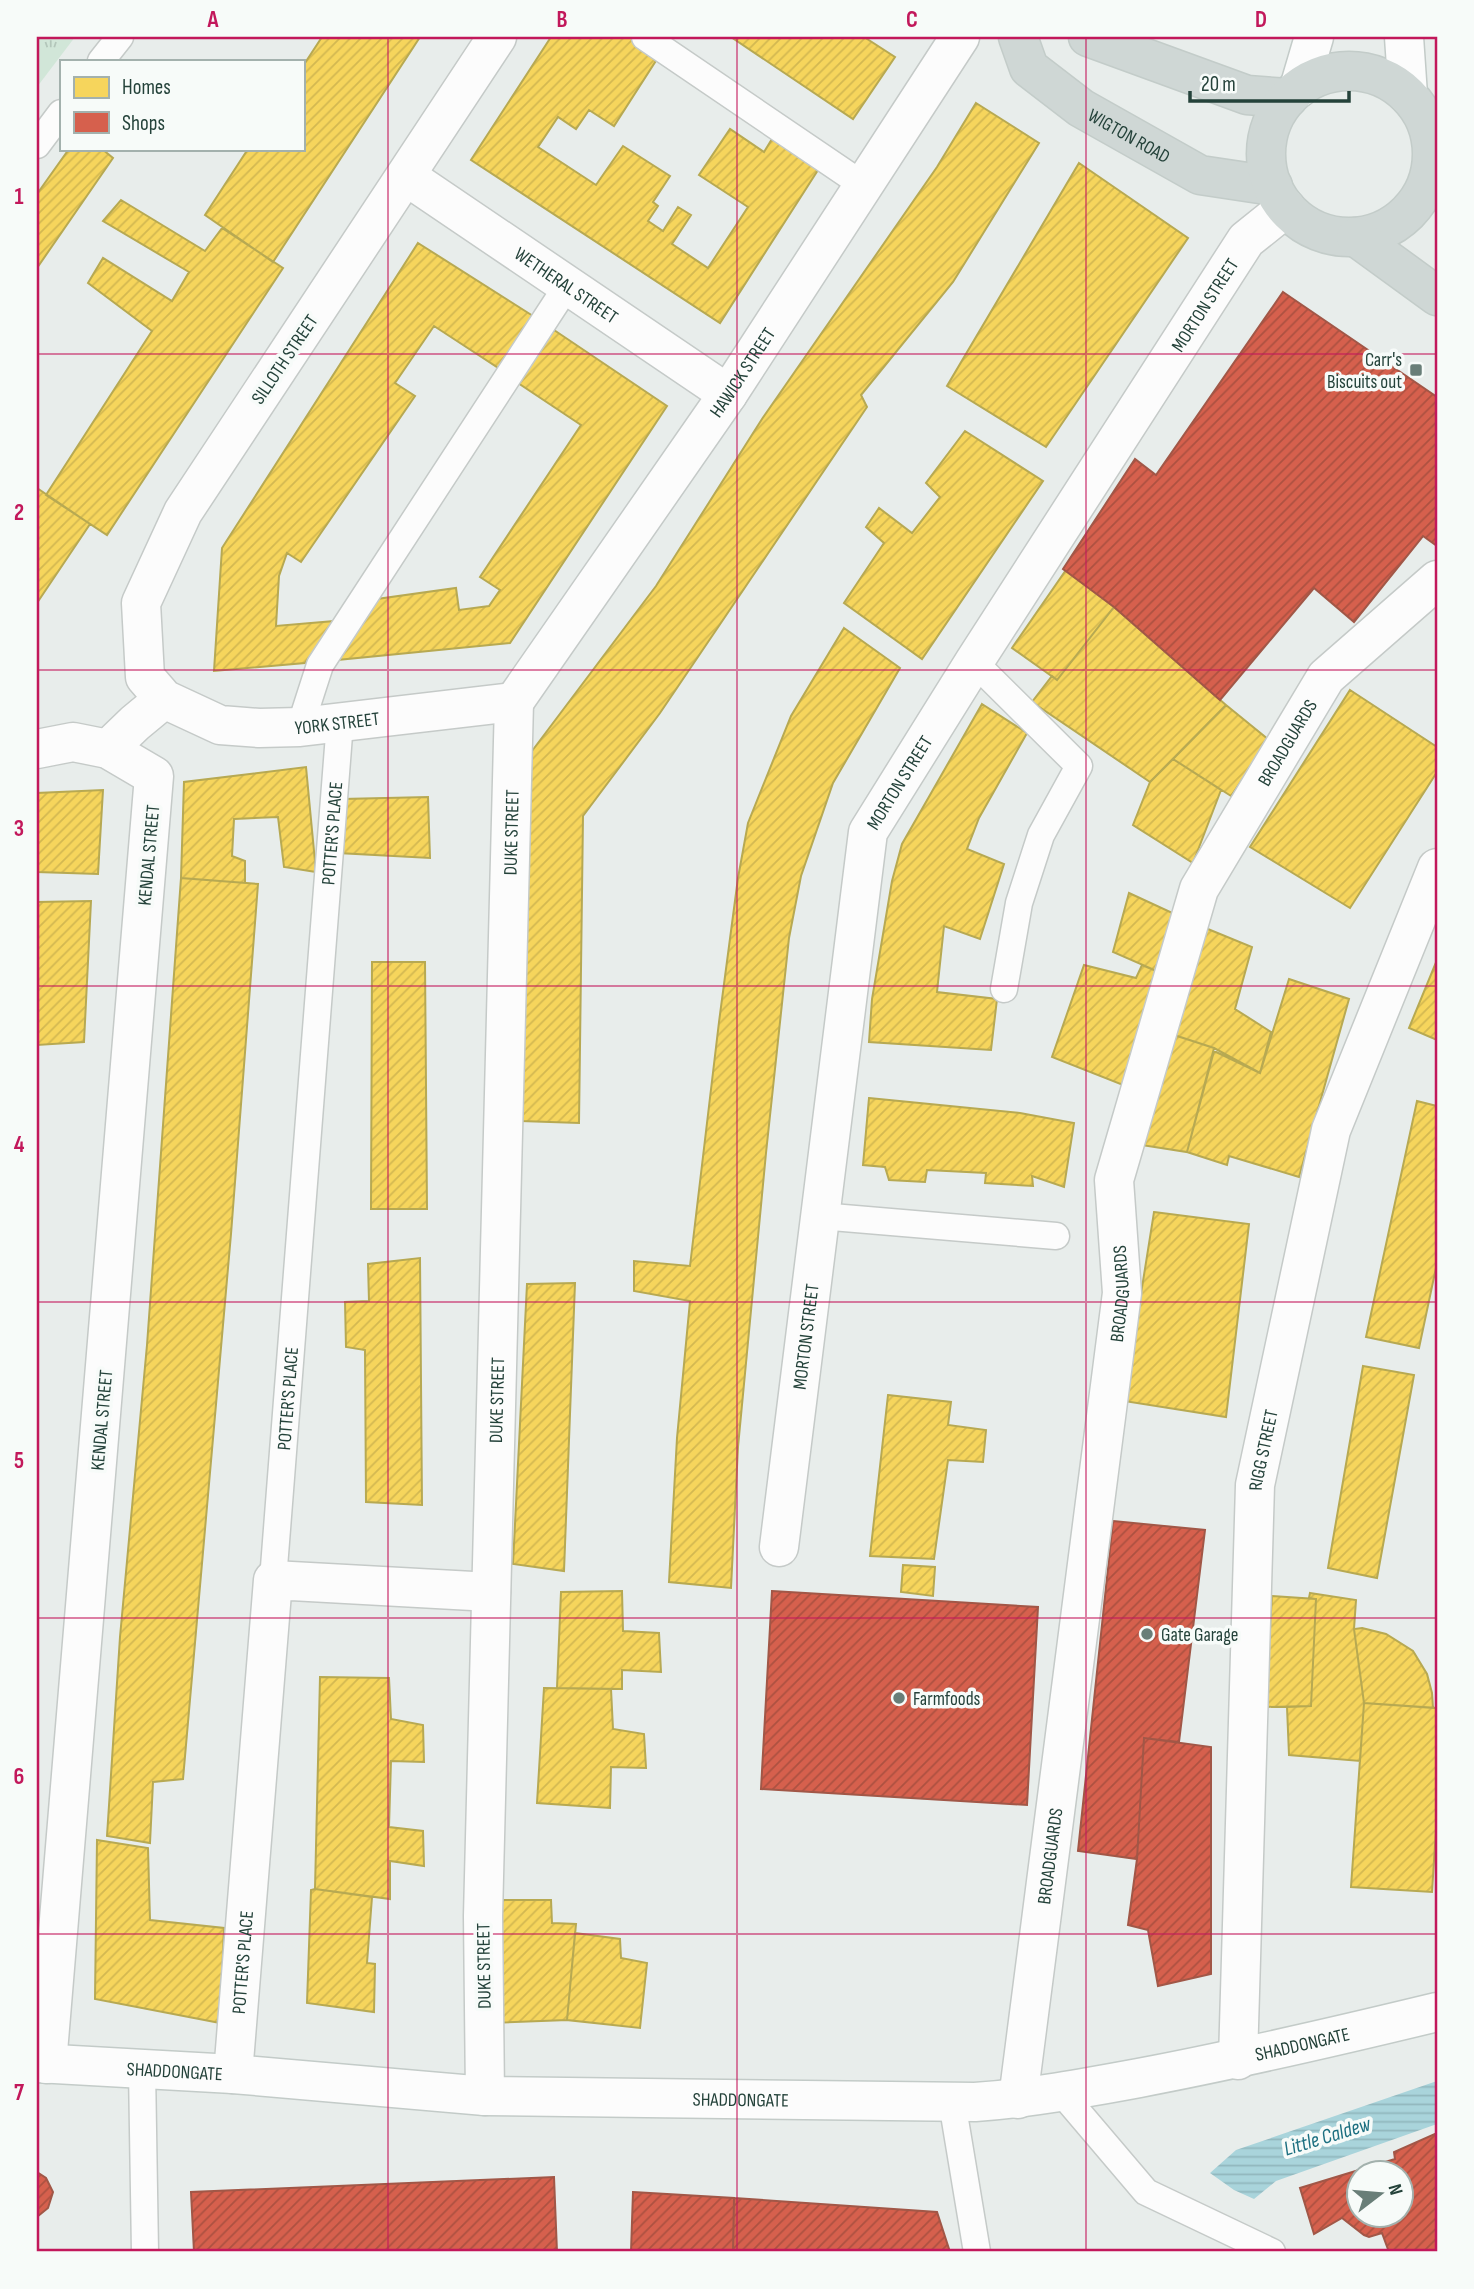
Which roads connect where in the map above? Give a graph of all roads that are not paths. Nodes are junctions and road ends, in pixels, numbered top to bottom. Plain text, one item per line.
1 (120, 37) edge
2 (497, 37) edge
3 (645, 37) edge
4 (960, 37) edge
5 (1018, 37) edge
6 (1088, 37) edge
7 (1314, 37) edge
8 (1404, 37) edge
9 (102, 60) edge
10 (1293, 93) junction
11 (60, 114) edge
12 (1428, 129) edge
13 (37, 145) edge
14 (406, 176) junction
15 (863, 185) junction
16 (1280, 197) junction
17 (1356, 237) junction
18 (567, 286) junction
19 (1437, 296) edge
20 (728, 394) junction
21 (1437, 580) edge
22 (974, 662) junction
23 (164, 699) junction
24 (514, 702) junction
25 (340, 722) junction
26 (300, 727) junction
27 (37, 749) edge
28 (108, 749) junction
29 (1437, 868) edge
30 (1004, 989) dead end
31 (820, 1216) junction
32 (1056, 1236) dead end
33 (779, 1547) dead end
34 (273, 1580) junction
35 (491, 1592) junction
36 (1437, 2012) edge
37 (1238, 2060) junction
38 (42, 2063) edge
39 (142, 2069) junction
40 (233, 2074) junction
41 (1061, 2092) junction
42 (485, 2096) junction
43 (1018, 2099) junction
44 (951, 2102) junction
45 (145, 2252) edge
46 (977, 2252) edge
47 (1272, 2252) edge

1 - 9 lane
2 - 14 street, SILLOTH STREET
3 - 15 lane
4 - 15 street, HAWICK STREET
5 - 16 main road, WIGTON ROAD
6 - 10 main road
7 - 10 street
8 - 12 street
10 - 12 main road
10 - 16 main road
11 - 13 lane
12 - 17 main road
14 - 18 street, WETHERAL STREET
14 - 23 street, SILLOTH STREET
15 - 20 street, HAWICK STREET
16 - 17 main road
16 - 22 street, MORTON STREET
17 - 19 main road
18 - 20 street, WETHERAL STREET
18 - 26 lane
20 - 24 street, HAWICK STREET
21 - 43 street, BROADGUARDS
22 - 30 lane
22 - 31 street, MORTON STREET
23 - 26 street, YORK STREET
23 - 28 street
24 - 25 street, YORK STREET
24 - 35 street, DUKE STREET
25 - 26 street, YORK STREET
25 - 34 lane, POTTER'S PLACE
27 - 28 street
28 - 38 street, KENDAL STREET
29 - 37 street, RIGG STREET
31 - 32 lane
31 - 33 street, MORTON STREET
34 - 35 street
34 - 40 street, POTTER'S PLACE
35 - 42 street, DUKE STREET
36 - 37 street, SHADDONGATE
37 - 41 street, SHADDONGATE
38 - 39 street, SHADDONGATE
39 - 40 street, SHADDONGATE
39 - 45 lane
40 - 42 street, SHADDONGATE
41 - 43 street, SHADDONGATE
41 - 47 lane
42 - 44 street, SHADDONGATE
43 - 44 street, SHADDONGATE
44 - 46 lane

